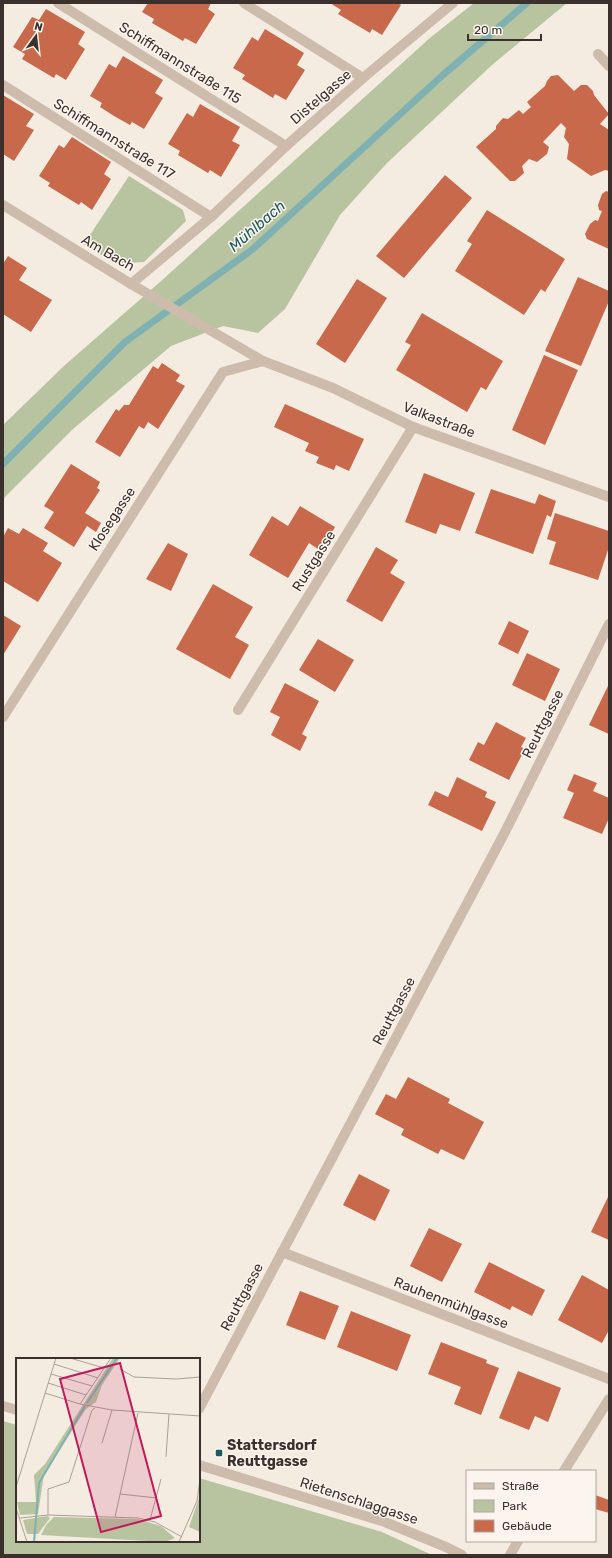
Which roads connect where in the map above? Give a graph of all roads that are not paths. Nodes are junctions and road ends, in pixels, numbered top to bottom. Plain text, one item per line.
1 (58, 3) edge
2 (244, 3) edge
3 (449, 4) edge
4 (598, 54) dead end
5 (609, 66) edge
6 (363, 78) junction
7 (3, 85) edge
8 (286, 146) junction
9 (3, 205) edge
10 (211, 217) junction
11 (131, 284) junction
12 (263, 361) junction
13 (413, 427) junction
14 (609, 497) edge
15 (609, 624) edge
16 (238, 710) dead end
17 (3, 716) edge
18 (282, 1252) junction
19 (609, 1380) edge
20 (609, 1399) edge
21 (3, 1406) edge
22 (200, 1407) edge
23 (16, 1410) edge
24 (200, 1465) edge
25 (565, 1470) edge
26 (517, 1542) edge
27 (462, 1555) edge
28 (510, 1555) edge

1 - 8 street, Schiffmannstraße 115
2 - 6 street
3 - 6 street, Distelgasse
4 - 5 street
6 - 8 street, Distelgasse
7 - 10 street, Schiffmannstraße 117
8 - 10 street, Distelgasse
9 - 11 street, Am Bach
10 - 11 street, Am Bach
11 - 12 street, Valkastraße
12 - 13 street, Valkastraße
12 - 17 street, Klosegasse
13 - 14 street, Valkastraße
13 - 16 street, Rustgasse
15 - 18 street, Reuttgasse
18 - 19 street, Rauhenmühlgasse
18 - 22 street, Reuttgasse
20 - 25 street
21 - 23 street
24 - 27 street, Rietenschlaggasse
26 - 28 street

